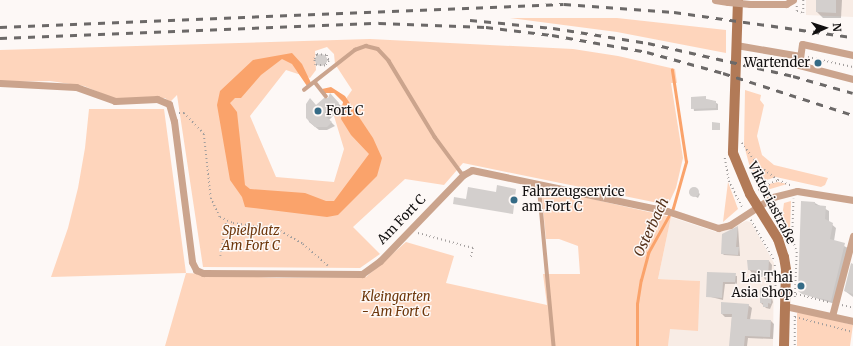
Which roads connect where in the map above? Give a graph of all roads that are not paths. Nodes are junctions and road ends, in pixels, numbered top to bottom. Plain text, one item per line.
1 (715, 0) edge
2 (793, 0) edge
3 (733, 1) edge
4 (736, 45) junction
5 (853, 55) edge
6 (800, 56) junction
7 (853, 79) edge
8 (0, 83) edge
9 (314, 83) junction
10 (304, 90) dead end
11 (326, 96) dead end
12 (463, 175) junction
13 (539, 183) junction
14 (852, 199) edge
15 (759, 207) junction
16 (853, 236) edge
17 (785, 306) junction
18 (832, 316) junction
19 (853, 321) edge
20 (554, 346) edge
21 (784, 346) edge

1 - 3 street
2 - 3 street, bridge
3 - 4 main road, Viktoriastraße
4 - 6 street
4 - 15 main road, Viktoriastraße
5 - 6 street
6 - 7 street
8 - 12 street, Am Fort C
9 - 10 lane
9 - 11 lane
9 - 12 lane
12 - 13 street
13 - 15 street
13 - 20 lane
14 - 15 street
15 - 17 main road, Viktoriastraße
16 - 18 street
17 - 18 street
17 - 21 main road, Viktoriastraße
18 - 19 street

